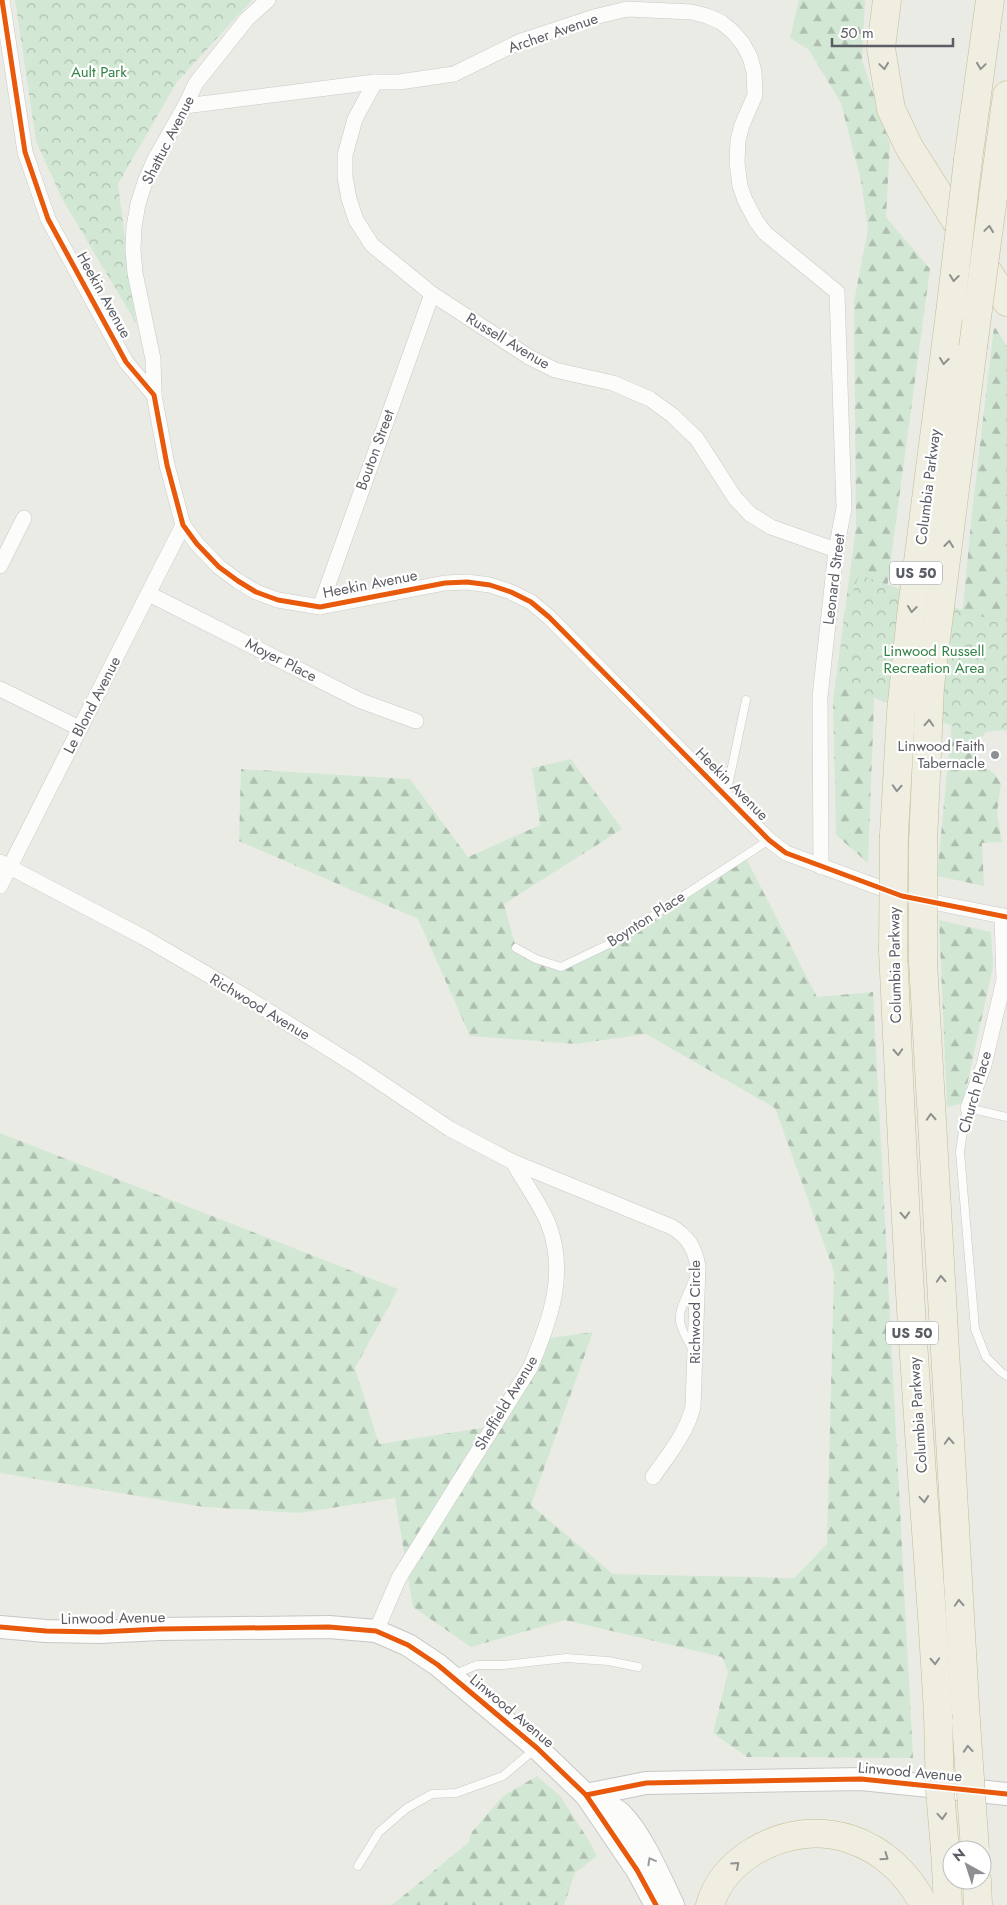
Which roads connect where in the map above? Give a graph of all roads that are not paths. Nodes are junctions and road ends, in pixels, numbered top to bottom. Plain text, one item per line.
1 (2, 0) edge
2 (268, 0) edge
3 (887, 0) edge
4 (990, 0) edge
5 (610, 7) edge
6 (375, 82) junction
7 (1007, 95) edge
8 (185, 106) junction
9 (837, 292) joint
10 (432, 294) junction
11 (1007, 302) edge
12 (154, 394) junction
13 (24, 518) dead end
14 (183, 525) junction
15 (836, 550) junction
16 (0, 566) edge
17 (149, 594) junction
18 (320, 607) junction
19 (0, 688) edge
20 (746, 700) dead end
21 (416, 721) dead end
22 (79, 728) junction
23 (724, 795) junction
24 (769, 840) junction
25 (5, 864) edge
26 (821, 867) junction
27 (0, 886) edge
28 (1004, 916) edge
29 (516, 948) dead end
30 (968, 1108) junction
31 (1007, 1117) edge
32 (513, 1162) junction
33 (1007, 1376) edge
34 (653, 1477) dead end
35 (0, 1627) edge
36 (376, 1632) junction
37 (638, 1667) dead end
38 (451, 1676) junction
39 (537, 1748) junction
40 (1007, 1794) edge
41 (586, 1795) junction
42 (974, 1840) edge
43 (358, 1866) dead end
44 (977, 1890) edge
45 (656, 1905) edge
46 (673, 1905) edge
47 (710, 1905) edge
48 (924, 1905) edge
49 (948, 1905) edge
50 (978, 1905) edge

1 - 12 street, Heekin Avenue
2 - 8 street, Shattuc Avenue
3 -> 11 highway
4 -> 49 highway, Columbia Parkway / US 50, bridge
5 - 6 street, Archer Avenue
5 - 9 street, Archer Avenue
6 - 8 street, Archer Avenue
6 - 10 street, Russell Avenue
42 -> 7 highway, Columbia Parkway / US 50, bridge
8 - 12 street, Shattuc Avenue
9 - 15 street, Leonard Street
10 - 15 street, Russell Avenue
10 - 18 street, Bouton Street
12 - 14 street, Heekin Avenue
13 - 16 street
14 - 17 street, Le Blond Avenue
14 - 18 street, Heekin Avenue
15 - 26 street, Leonard Street
17 - 21 street, Moyer Place
17 - 22 street, Le Blond Avenue
18 - 23 street, Heekin Avenue
19 - 22 street
20 - 23 lane
22 - 25 street, Le Blond Avenue
23 - 24 street, Heekin Avenue
24 - 26 street, Heekin Avenue
24 - 29 lane, Boynton Place
25 - 27 street, Le Blond Avenue
25 - 32 street, Richwood Avenue
26 - 28 street, Heekin Avenue
28 - 30 street, Church Place
30 - 31 lane
30 - 33 lane, Church Place
32 - 34 street, Richwood Circle
32 - 36 street, Sheffield Avenue
35 - 36 main road, Linwood Avenue
36 - 38 main road, Linwood Avenue
37 - 38 lane
38 - 39 main road, Linwood Avenue
39 - 41 main road, Linwood Avenue
39 - 43 lane
40 - 41 main road, Linwood Avenue
41 - 45 main road
46 -> 41 main road
44 - 50 highway
47 -> 48 highway

